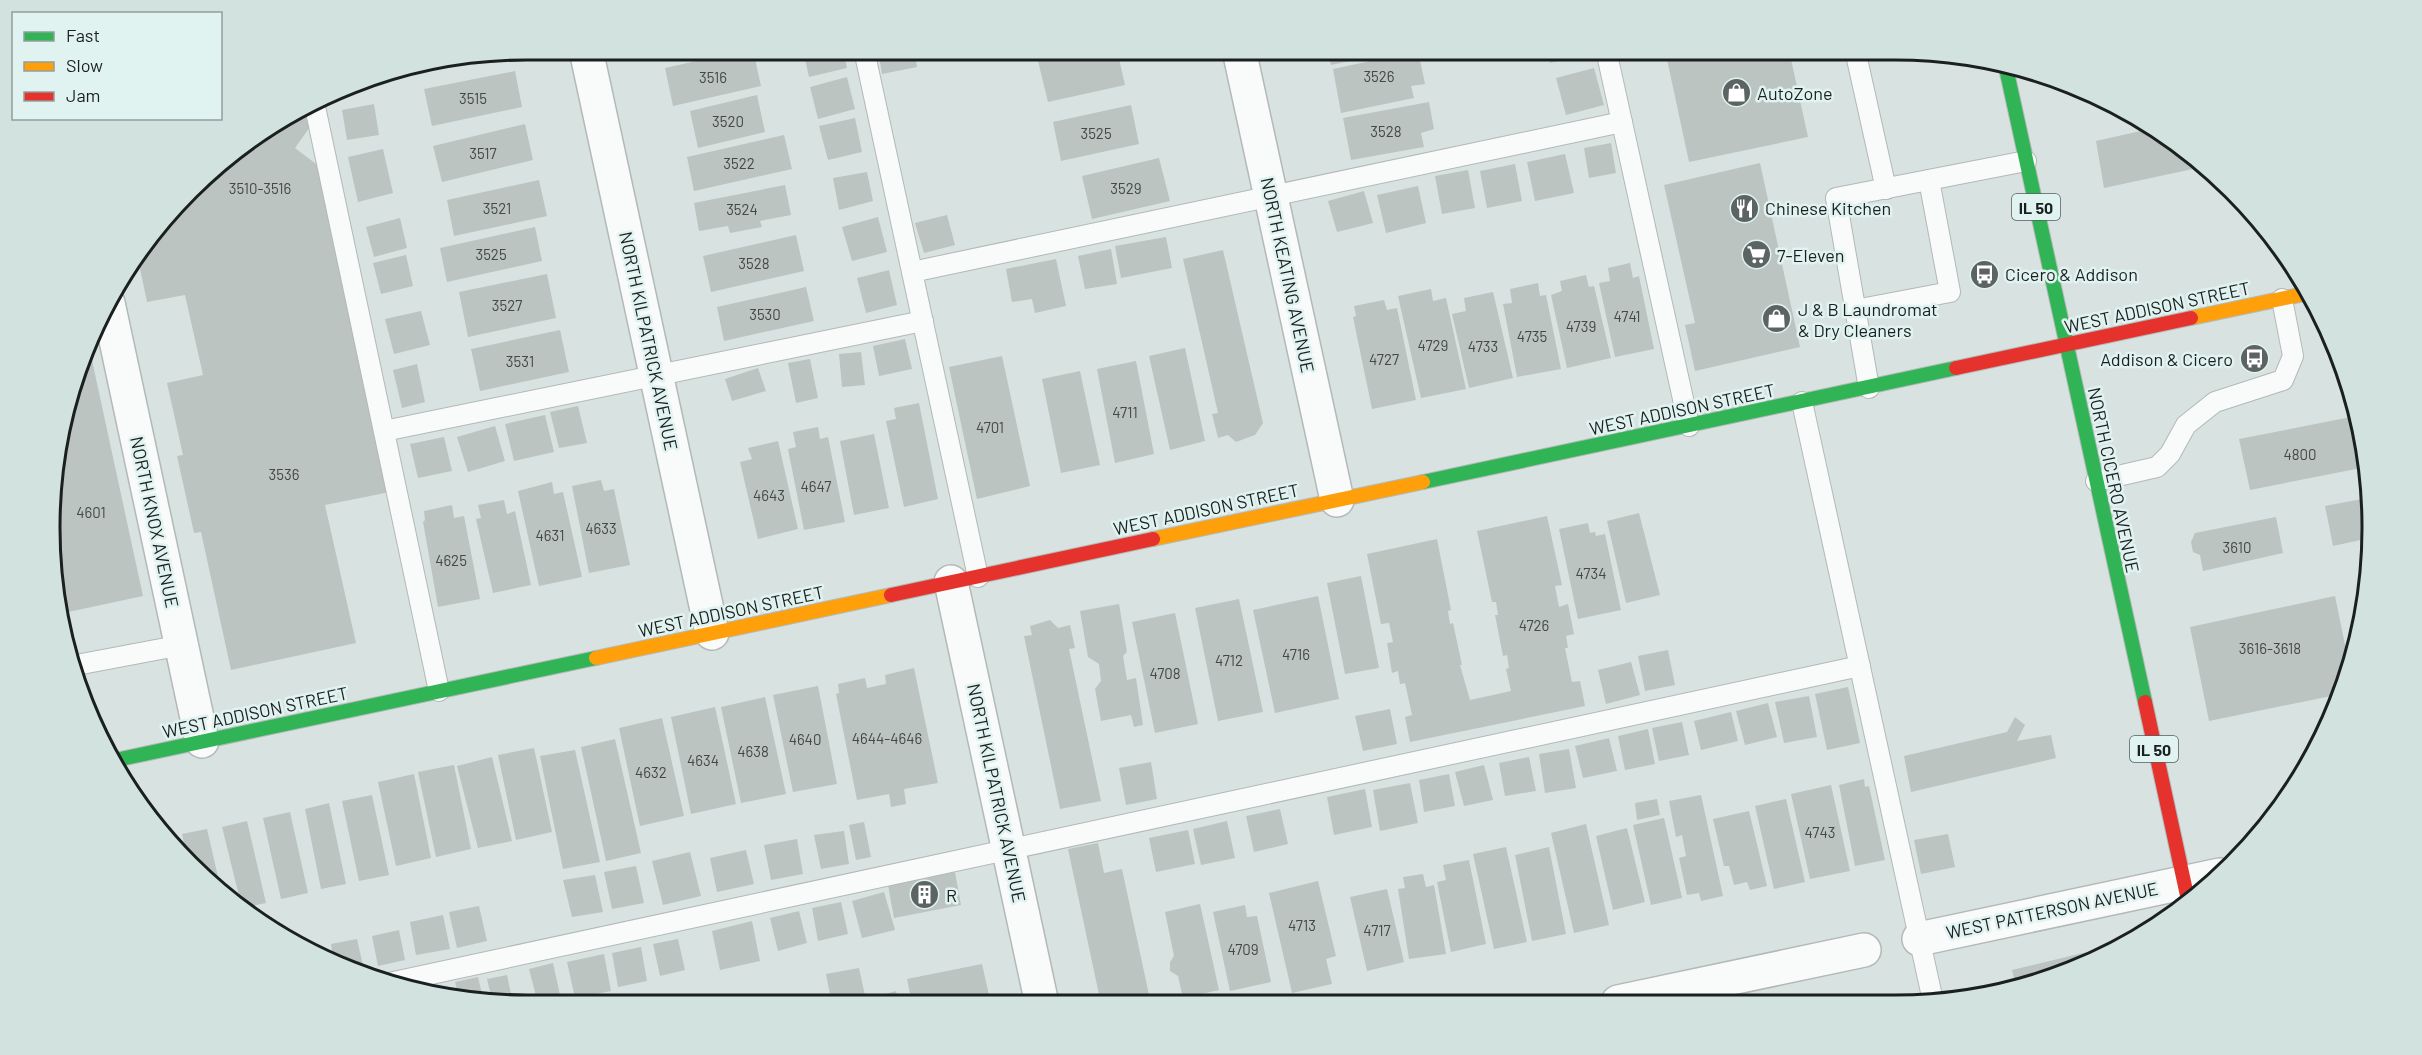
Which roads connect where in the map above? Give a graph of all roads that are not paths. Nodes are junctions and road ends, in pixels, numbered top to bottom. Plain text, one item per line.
1 (588, 60) edge
2 (866, 60) edge
3 (1241, 60) edge
4 (1608, 60) edge
5 (1857, 60) edge
6 (2007, 74) edge
7 (316, 111) edge
8 (1622, 122) junction
9 (2026, 161) junction
10 (1929, 180) junction
11 (1886, 189) junction
12 (1271, 197) junction
13 (912, 272) junction
14 (2300, 295) edge
15 (2282, 299) junction
16 (1855, 310) junction
17 (111, 316) edge
18 (923, 321) junction
19 (2066, 345) junction
20 (656, 375) junction
21 (1869, 388) junction
22 (1802, 402) junction
23 (1689, 426) junction
24 (384, 431) junction
25 (2096, 482) junction
26 (1337, 500) junction
27 (965, 579) junction
28 (712, 633) junction
29 (182, 645) junction
30 (81, 664) edge
31 (1860, 666) junction
32 (439, 691) junction
33 (202, 741) junction
34 (122, 759) edge
35 (1009, 849) junction
36 (2186, 892) edge
37 (1919, 939) junction
38 (1864, 950) dead end
39 (405, 978) edge
40 (1931, 993) edge
41 (1040, 995) edge
42 (1651, 995) edge

1 - 20 street, NORTH KILPATRICK AVENUE
2 - 13 lane
3 - 12 street, NORTH KEATING AVENUE
4 - 8 lane
5 - 11 lane
6 - 9 main road, NORTH CICERO AVENUE / IL 50
7 - 24 lane
8 - 12 lane
8 - 23 lane
9 - 10 lane
9 - 19 main road, NORTH CICERO AVENUE / IL 50
10 - 11 lane
10 - 16 lane
11 - 16 lane
12 - 13 lane
12 - 26 street, NORTH KEATING AVENUE
13 - 18 lane
14 - 15 main road, WEST ADDISON STREET
15 - 19 main road, WEST ADDISON STREET
15 - 25 lane
16 - 21 lane
17 - 29 street, NORTH KNOX AVENUE
18 - 20 lane
18 - 27 lane
19 - 21 main road, WEST ADDISON STREET
19 - 25 main road, NORTH CICERO AVENUE / IL 50
20 - 24 lane
20 - 28 street, NORTH KILPATRICK AVENUE
21 - 22 main road, WEST ADDISON STREET
22 - 23 main road, WEST ADDISON STREET
22 - 31 lane
23 - 26 main road, WEST ADDISON STREET
24 - 32 lane
25 - 36 main road, NORTH CICERO AVENUE / IL 50
26 - 27 main road, WEST ADDISON STREET
27 - 28 main road, WEST ADDISON STREET
27 - 35 street, NORTH KILPATRICK AVENUE
28 - 32 main road, WEST ADDISON STREET
29 - 30 lane
29 - 33 street, NORTH KNOX AVENUE
31 - 35 lane
31 - 37 lane
32 - 33 main road, WEST ADDISON STREET
33 - 34 main road, WEST ADDISON STREET
35 - 39 lane
35 - 41 street, NORTH KILPATRICK AVENUE
36 - 37 street, WEST PATTERSON AVENUE
37 - 40 lane
38 - 42 street

